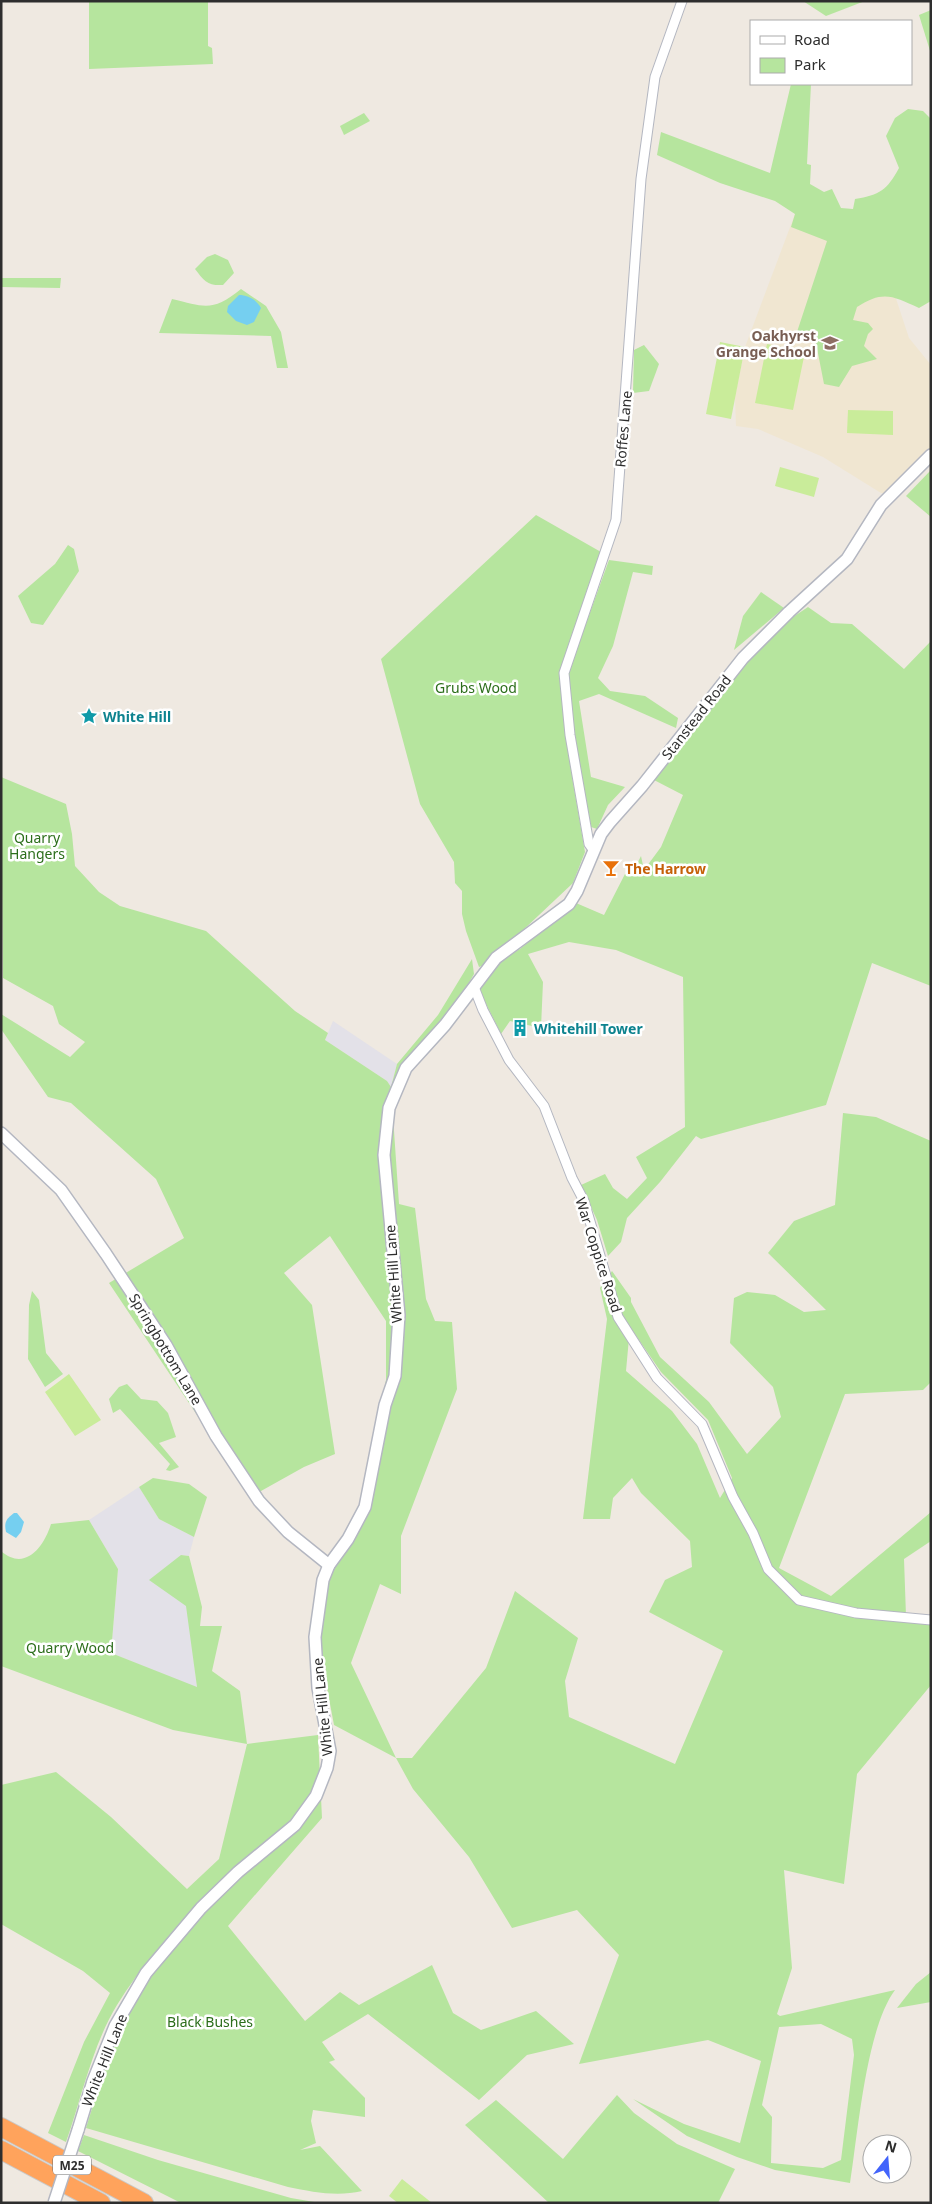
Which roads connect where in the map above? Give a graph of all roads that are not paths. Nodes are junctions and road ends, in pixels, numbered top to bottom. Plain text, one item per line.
1 (682, 1) edge
2 (931, 455) edge
3 (594, 851) junction
4 (474, 987) junction
5 (1, 1132) edge
6 (330, 1565) junction
7 (931, 1620) edge
8 (1, 2127) edge
9 (1, 2150) edge
10 (54, 2203) edge
11 (101, 2203) edge
12 (144, 2203) edge

1 - 3 street, Roffes Lane
2 - 3 street, Stanstead Road
3 - 4 street, Stanstead Road
4 - 6 street, White Hill Lane
4 - 7 street, War Coppice Road
5 - 6 street, Springbottom Lane
6 - 10 street, White Hill Lane, bridge
8 - 12 highway, M25
9 - 11 highway, M25

